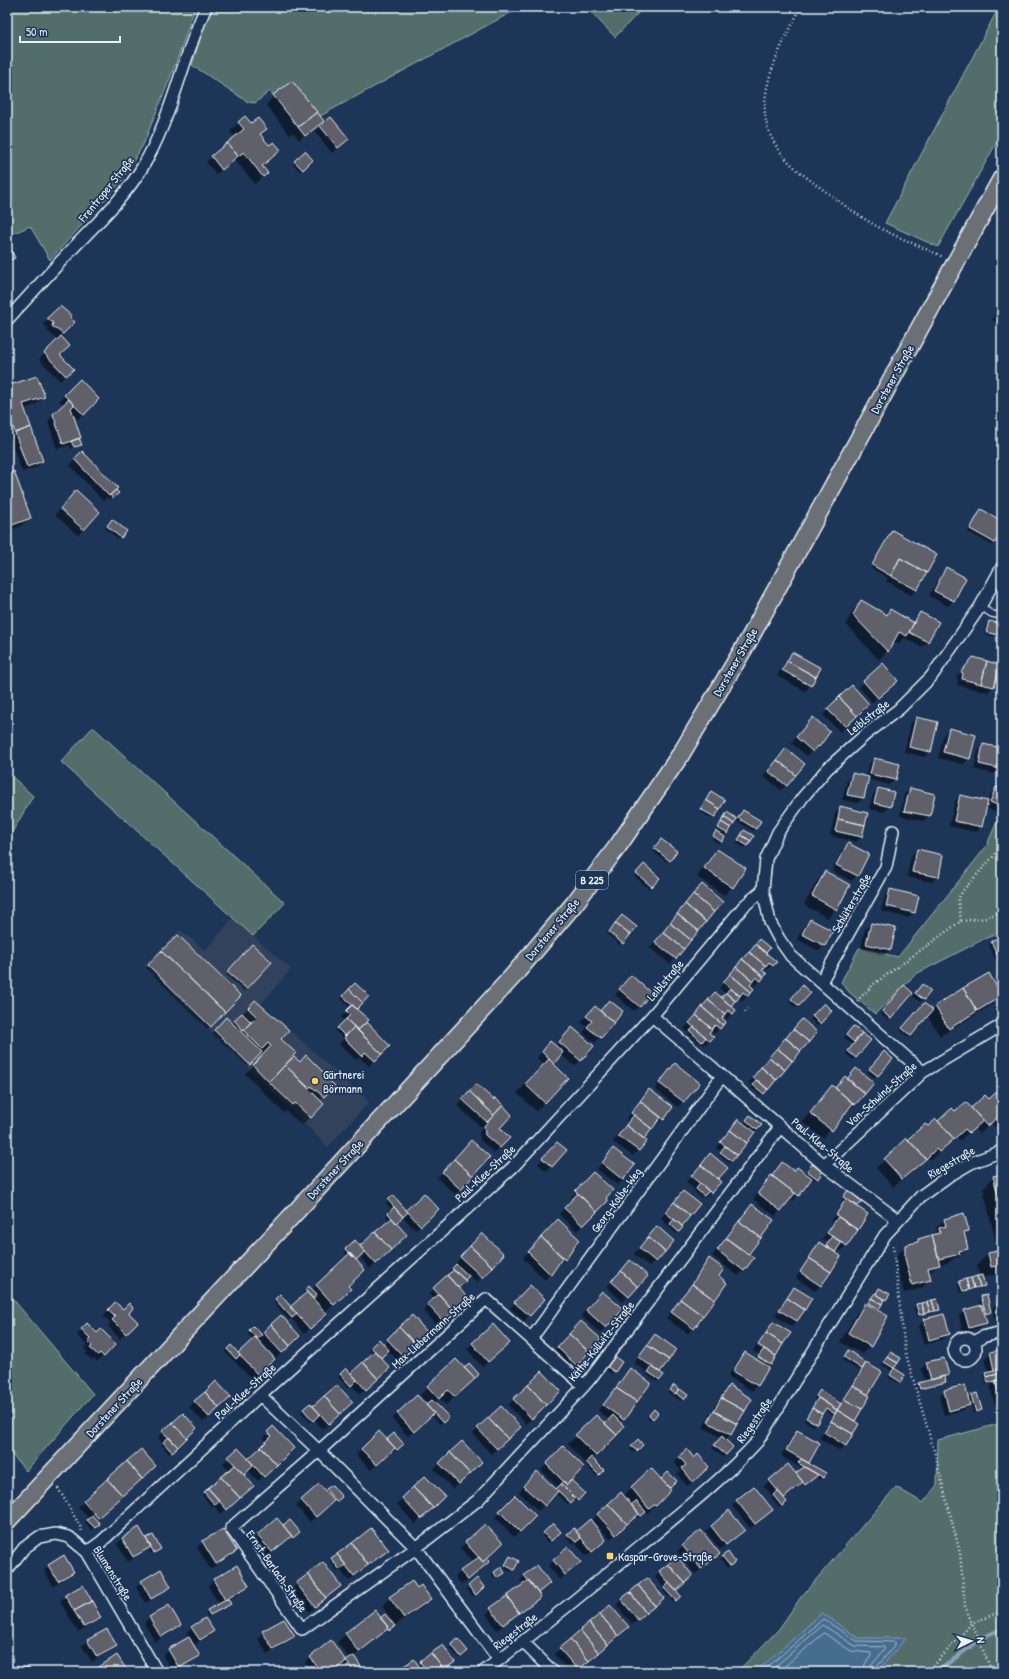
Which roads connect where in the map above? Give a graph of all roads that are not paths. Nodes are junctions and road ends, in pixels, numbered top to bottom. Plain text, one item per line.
1 (206, 7) edge
2 (1002, 178) edge
3 (7, 320) edge
4 (1002, 567) edge
5 (980, 607) junction
6 (1002, 616) edge
7 (893, 831) dead end
8 (763, 890) junction
9 (821, 982) junction
10 (652, 1016) junction
11 (1002, 1025) edge
12 (923, 1072) junction
13 (722, 1076) junction
14 (780, 1127) junction
15 (1002, 1151) edge
16 (824, 1165) junction
17 (898, 1220) junction
18 (1002, 1332) edge
19 (531, 1339) junction
20 (974, 1343) dead end
21 (584, 1386) junction
22 (260, 1395) junction
23 (319, 1451) junction
24 (7, 1521) edge
25 (416, 1548) junction
26 (86, 1552) junction
27 (7, 1570) edge
28 (523, 1642) junction
29 (499, 1660) junction
30 (157, 1672) edge
31 (483, 1672) edge
32 (553, 1672) edge

1 - 3 street, Frentroper Straße
2 - 24 main road, Dorstener Straße / B 225
4 - 5 street, Leiblstraße
5 - 6 lane
5 - 8 street, Leiblstraße
7 - 9 street, Schlüterstraße
8 - 9 street, Leiblstraße
8 - 10 street, Leiblstraße
9 - 12 street, Leiblstraße
10 - 13 street, Paul-Klee-Straße
10 - 22 street, Paul-Klee-Straße
11 - 12 street, Von-Schwind-Straße
12 - 16 street, Von-Schwind-Straße
13 - 14 street, Paul-Klee-Straße
13 - 19 street, Georg-Kolbe-Weg
14 - 16 street, Paul-Klee-Straße
14 - 21 street, Käthe-Kollwitz-Straße
15 - 17 street, Riegestraße
16 - 17 street, Paul-Klee-Straße
17 - 28 street, Riegestraße
18 - 20 street
19 - 21 street, Max-Liebermann-Straße
19 - 23 street, Max-Liebermann-Straße
21 - 25 street, Käthe-Kollwitz-Straße
22 - 23 street
22 - 26 street, Paul-Klee-Straße
23 - 25 street
23 - 25 street, Ernst-Barlach-Straße
25 - 29 street
26 - 27 street, Blumenstraße
26 - 30 street, Blumenstraße
28 - 29 street, Riegestraße
28 - 32 street
29 - 31 street, Riegestraße

